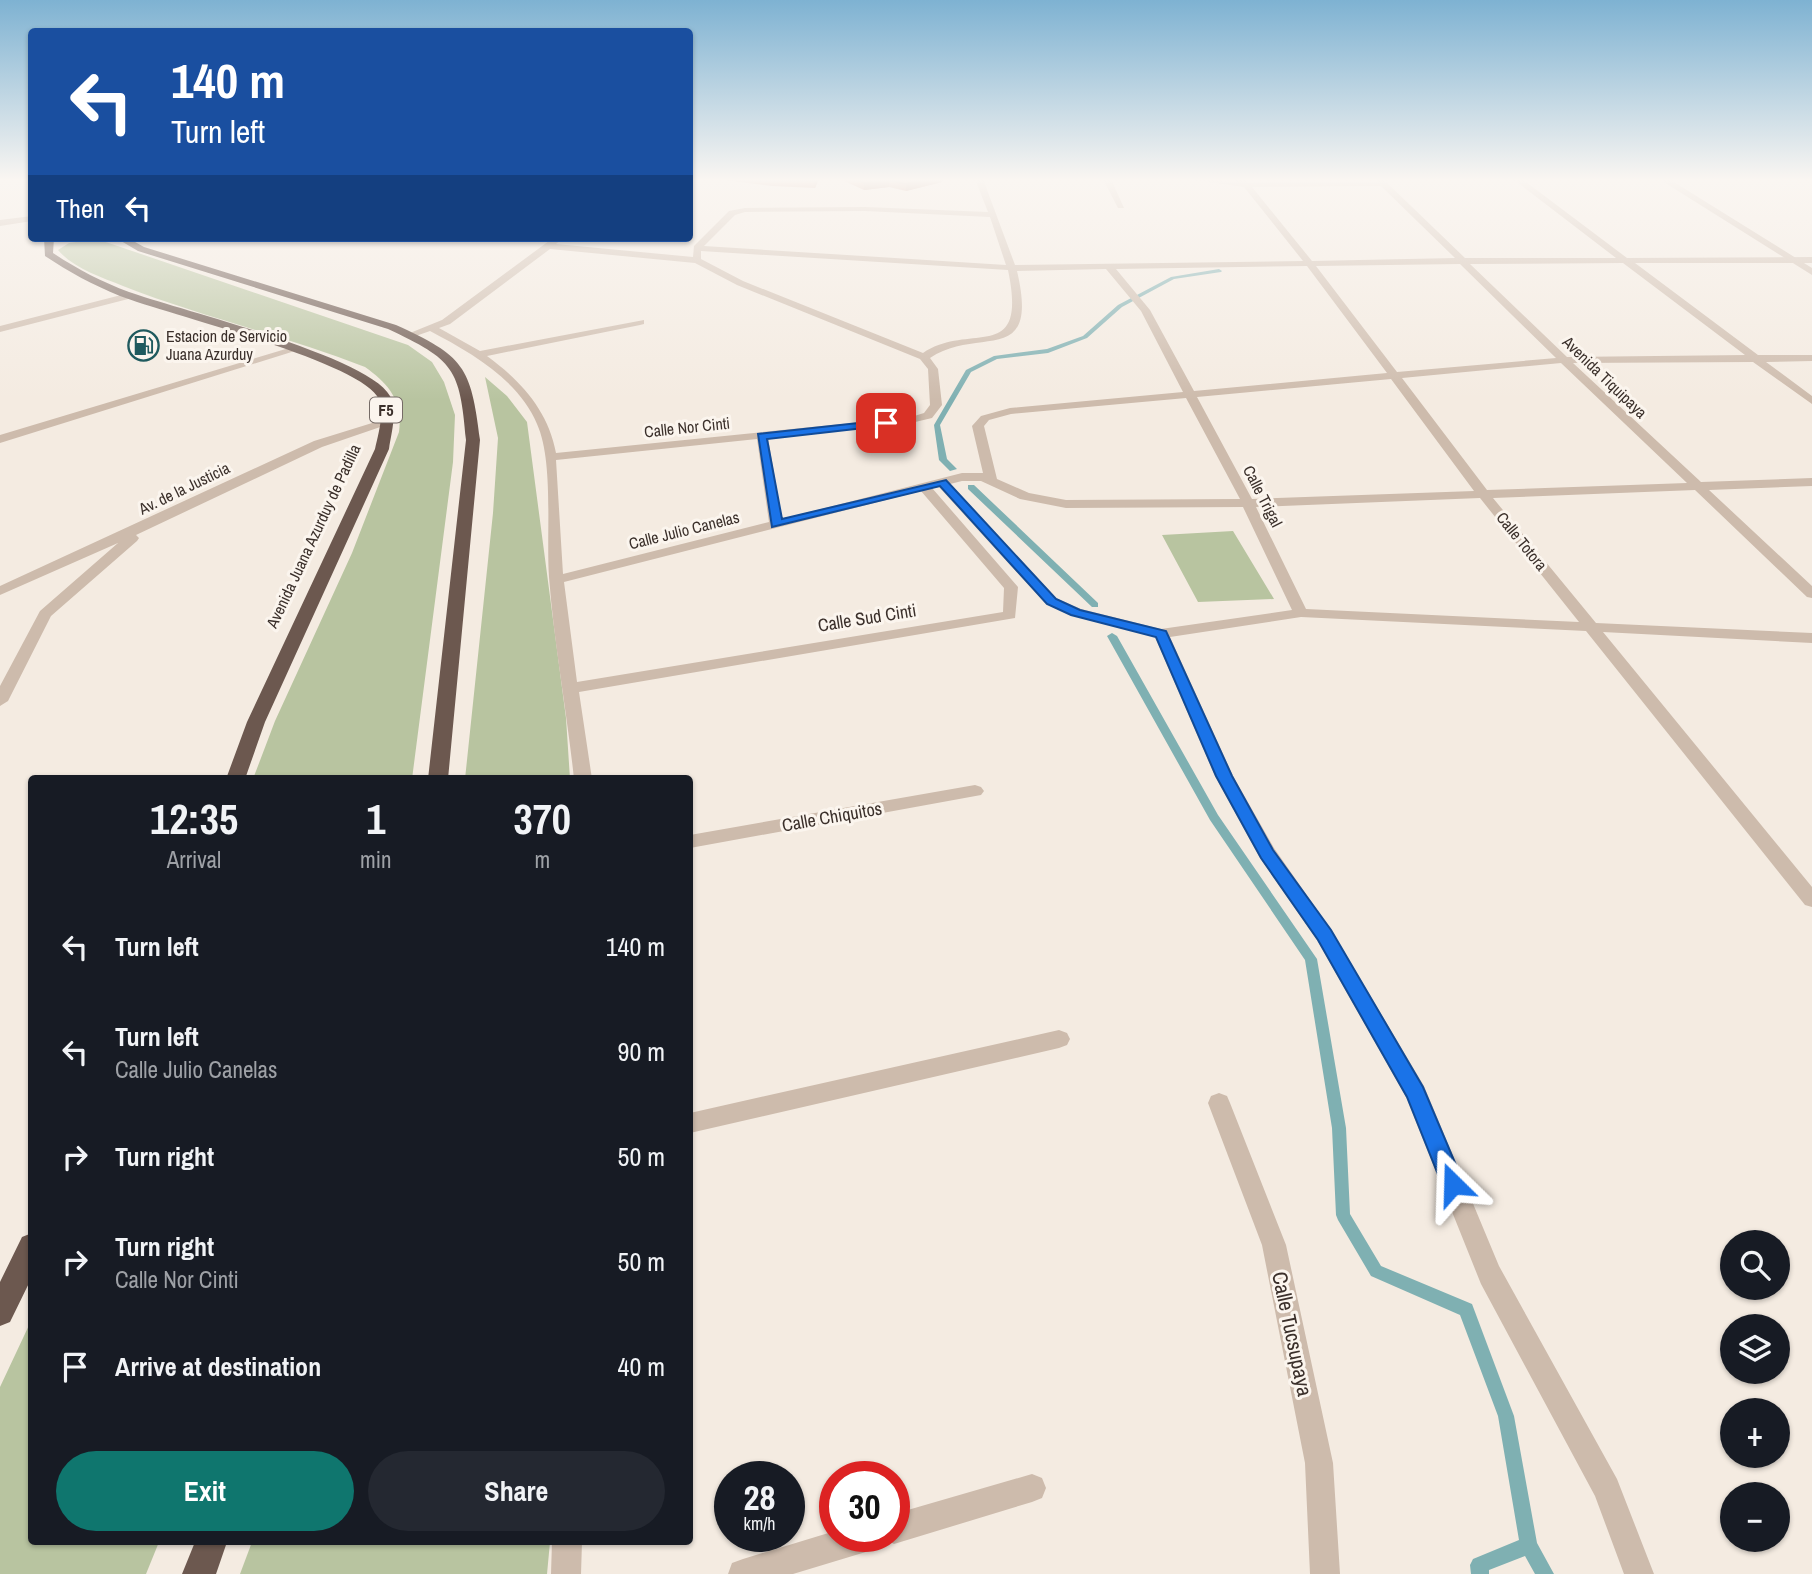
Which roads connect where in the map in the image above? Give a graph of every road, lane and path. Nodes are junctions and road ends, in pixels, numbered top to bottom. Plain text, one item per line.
1 (48, 252) edge
2 (152, 252) edge
3 (539, 252) edge
4 (617, 252) edge
5 (697, 252) edge
6 (767, 252) edge
7 (1007, 252) edge
8 (1300, 252) edge
9 (1456, 252) edge
10 (1614, 252) edge
11 (1781, 252) edge
12 (697, 260) junction
13 (1793, 260) junction
14 (1812, 260) edge
15 (1465, 261) junction
16 (1625, 261) junction
17 (1310, 264) junction
18 (1110, 267) junction
19 (1013, 268) junction
20 (1812, 272) edge
21 (130, 296) junction
22 (640, 322) dead end
23 (431, 328) junction
24 (0, 329) edge
25 (410, 335) junction
26 (293, 350) junction
27 (480, 354) junction
28 (924, 358) junction
29 (1812, 358) edge
30 (1755, 359) junction
31 (1564, 360) junction
32 (1392, 376) junction
33 (1190, 396) junction
34 (1812, 401) edge
35 (385, 422) junction
36 (762, 436) junction
37 (0, 439) edge
38 (549, 457) junction
39 (991, 480) junction
40 (942, 482) junction
41 (1812, 482) edge
42 (1695, 485) junction
43 (923, 486) junction
44 (1484, 495) junction
45 (1248, 503) junction
46 (776, 524) junction
47 (145, 527) junction
48 (556, 580) junction
49 (0, 592) edge
50 (1812, 593) edge
51 (1301, 613) junction
52 (1594, 629) junction
53 (1161, 634) junction
54 (1812, 638) edge
55 (571, 688) junction
56 (0, 701) edge
57 (236, 775) edge
58 (438, 775) edge
59 (582, 775) edge
60 (975, 791) dead end
61 (693, 841) edge
62 (1812, 901) edge
63 (1059, 1040) dead end
64 (1219, 1103) dead end
65 (693, 1122) edge
66 (28, 1254) edge
67 (0, 1312) edge
68 (1032, 1488) dead end
69 (910, 1524) edge
70 (210, 1545) edge
71 (567, 1545) edge
72 (819, 1551) edge
73 (199, 1574) edge
74 (566, 1574) edge
75 (743, 1574) edge
76 (1325, 1574) edge
77 (1639, 1574) edge

1 - 21 highway, Avenida Juana Azurduy de Padilla / F5
2 - 25 highway
3 - 23 street
4 - 12 street
5 - 12 street
6 - 19 street
7 - 19 street
8 - 17 street, Calle Totora
9 - 15 street, Avenida Tiquipaya
10 - 16 street
11 - 13 street
12 - 28 street
13 - 14 street
13 - 16 street
13 - 20 street
15 - 16 street
15 - 17 street
15 - 31 street, Avenida Tiquipaya
16 - 30 street
17 - 18 street
17 - 32 street, Calle Totora
18 - 19 street
18 - 33 street, Calle Trigal
19 - 28 street
21 - 24 street
21 - 26 highway, Avenida Juana Azurduy de Padilla / F5
22 - 27 street
23 - 25 street
23 - 27 street
25 - 58 highway
26 - 35 highway, Avenida Juana Azurduy de Padilla / F5
26 - 37 street
27 - 38 street
28 - 36 street, Calle Nor Cinti
29 - 30 street
30 - 31 street
30 - 34 street
31 - 32 street
31 - 42 street, Avenida Tiquipaya
32 - 33 street
32 - 44 street, Calle Totora
33 - 39 street
33 - 45 street, Calle Trigal
35 - 47 street, Av. de la Justicia
35 - 57 highway, Avenida Juana Azurduy de Padilla / F5
36 - 38 street, Calle Nor Cinti
36 - 46 street
38 - 48 street
39 - 40 street, Calle Julio Canelas
39 - 45 street
40 - 43 street, Calle Julio Canelas
40 - 53 street
41 - 42 street
42 - 44 street
42 - 50 street, Avenida Tiquipaya
43 - 46 street, Calle Julio Canelas
43 - 55 street, Calle Sud Cinti
44 - 45 street
44 - 52 street, Calle Totora
45 - 51 street, Calle Trigal
46 - 48 street, Calle Julio Canelas
47 - 49 street, Av. de la Justicia
47 - 56 street
48 - 55 street
51 - 52 street
51 - 53 street
52 - 54 street
52 - 62 street, Calle Totora
53 - 77 street
55 - 59 street
60 - 61 street, Calle Chiquitos
63 - 65 street
64 - 76 street, Calle Tucsupaya
66 - 67 highway
68 - 69 street
70 - 73 highway
71 - 74 street
72 - 75 street

